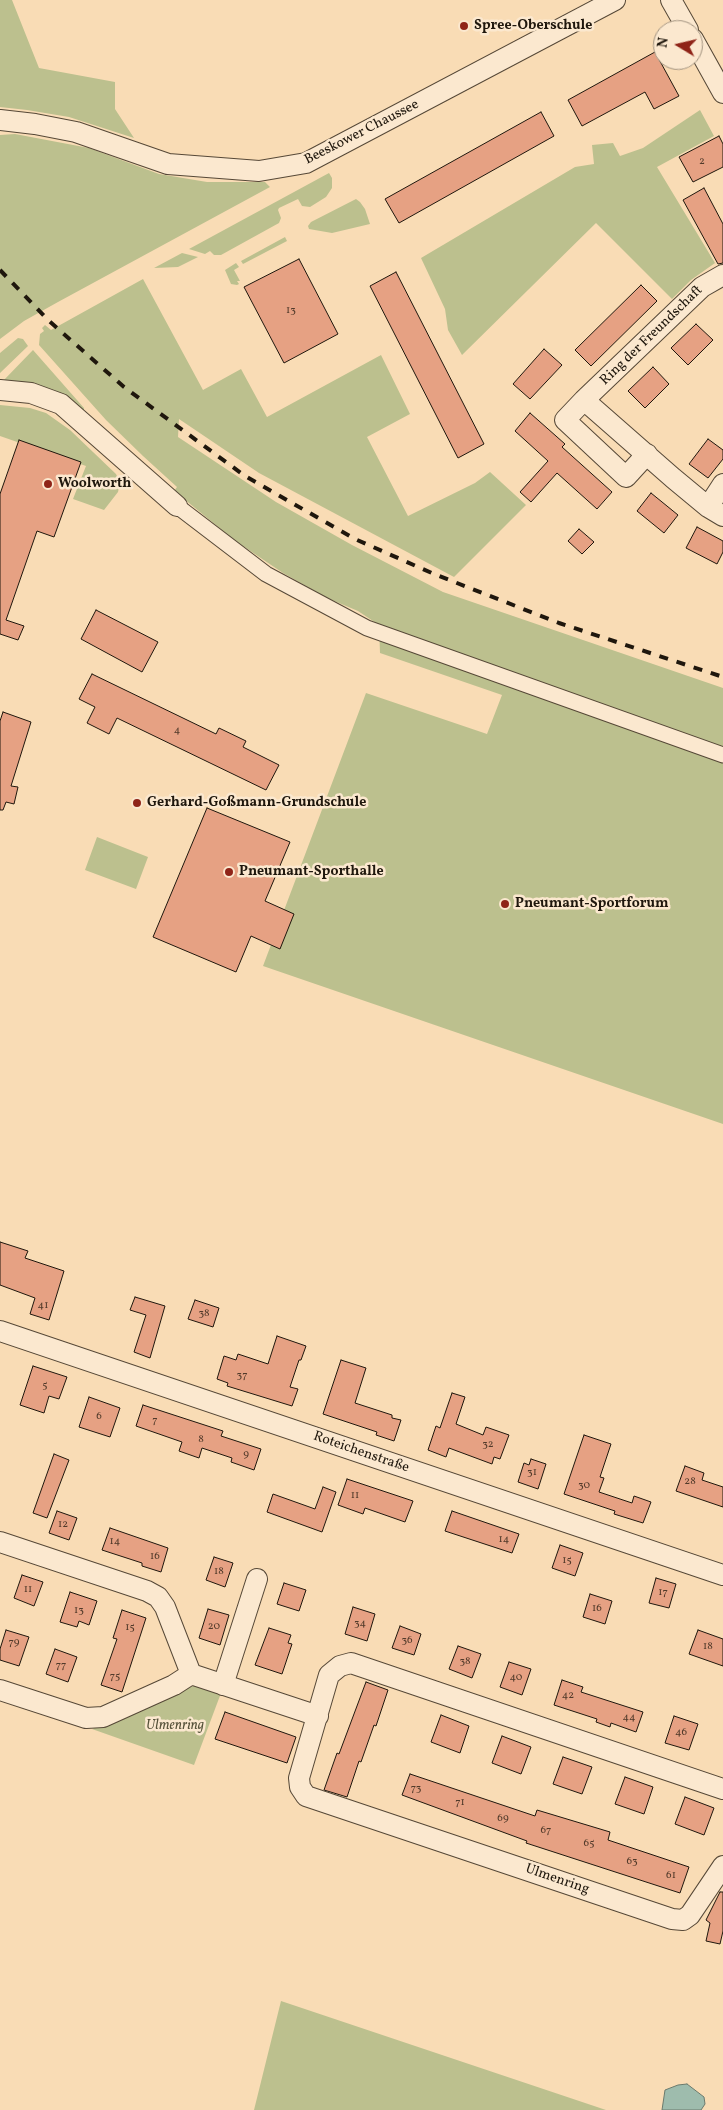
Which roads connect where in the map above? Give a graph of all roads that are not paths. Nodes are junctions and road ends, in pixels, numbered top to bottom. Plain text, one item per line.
1 (615, 0) edge
2 (671, 0) edge
3 (682, 20) edge
4 (703, 58) edge
5 (723, 93) edge
6 (0, 120) edge
7 (723, 275) edge
8 (0, 390) edge
9 (584, 400) junction
10 (647, 454) junction
11 (723, 484) edge
12 (177, 506) joint
13 (716, 512) edge
14 (723, 755) edge
15 (0, 1331) edge
16 (0, 1542) edge
17 (723, 1575) edge
18 (257, 1579) dead end
19 (190, 1674) junction
20 (223, 1684) junction
21 (0, 1690) edge
22 (318, 1716) junction
23 (723, 1789) edge
24 (723, 1866) edge

1 - 6 street, Beeskower Chaussee
2 - 3 street
4 - 5 street
7 - 9 street, Ring der Freundschaft
8 - 12 street
9 - 10 street
9 - 10 street, Ring der Freundschaft
10 - 13 street
11 - 13 street
12 - 14 street
15 - 17 street, Roteichenstraße
16 - 19 street
18 - 20 street
19 - 20 street
19 - 21 street
20 - 22 street
22 - 23 street, Ulmenring
22 - 24 street, Ulmenring

